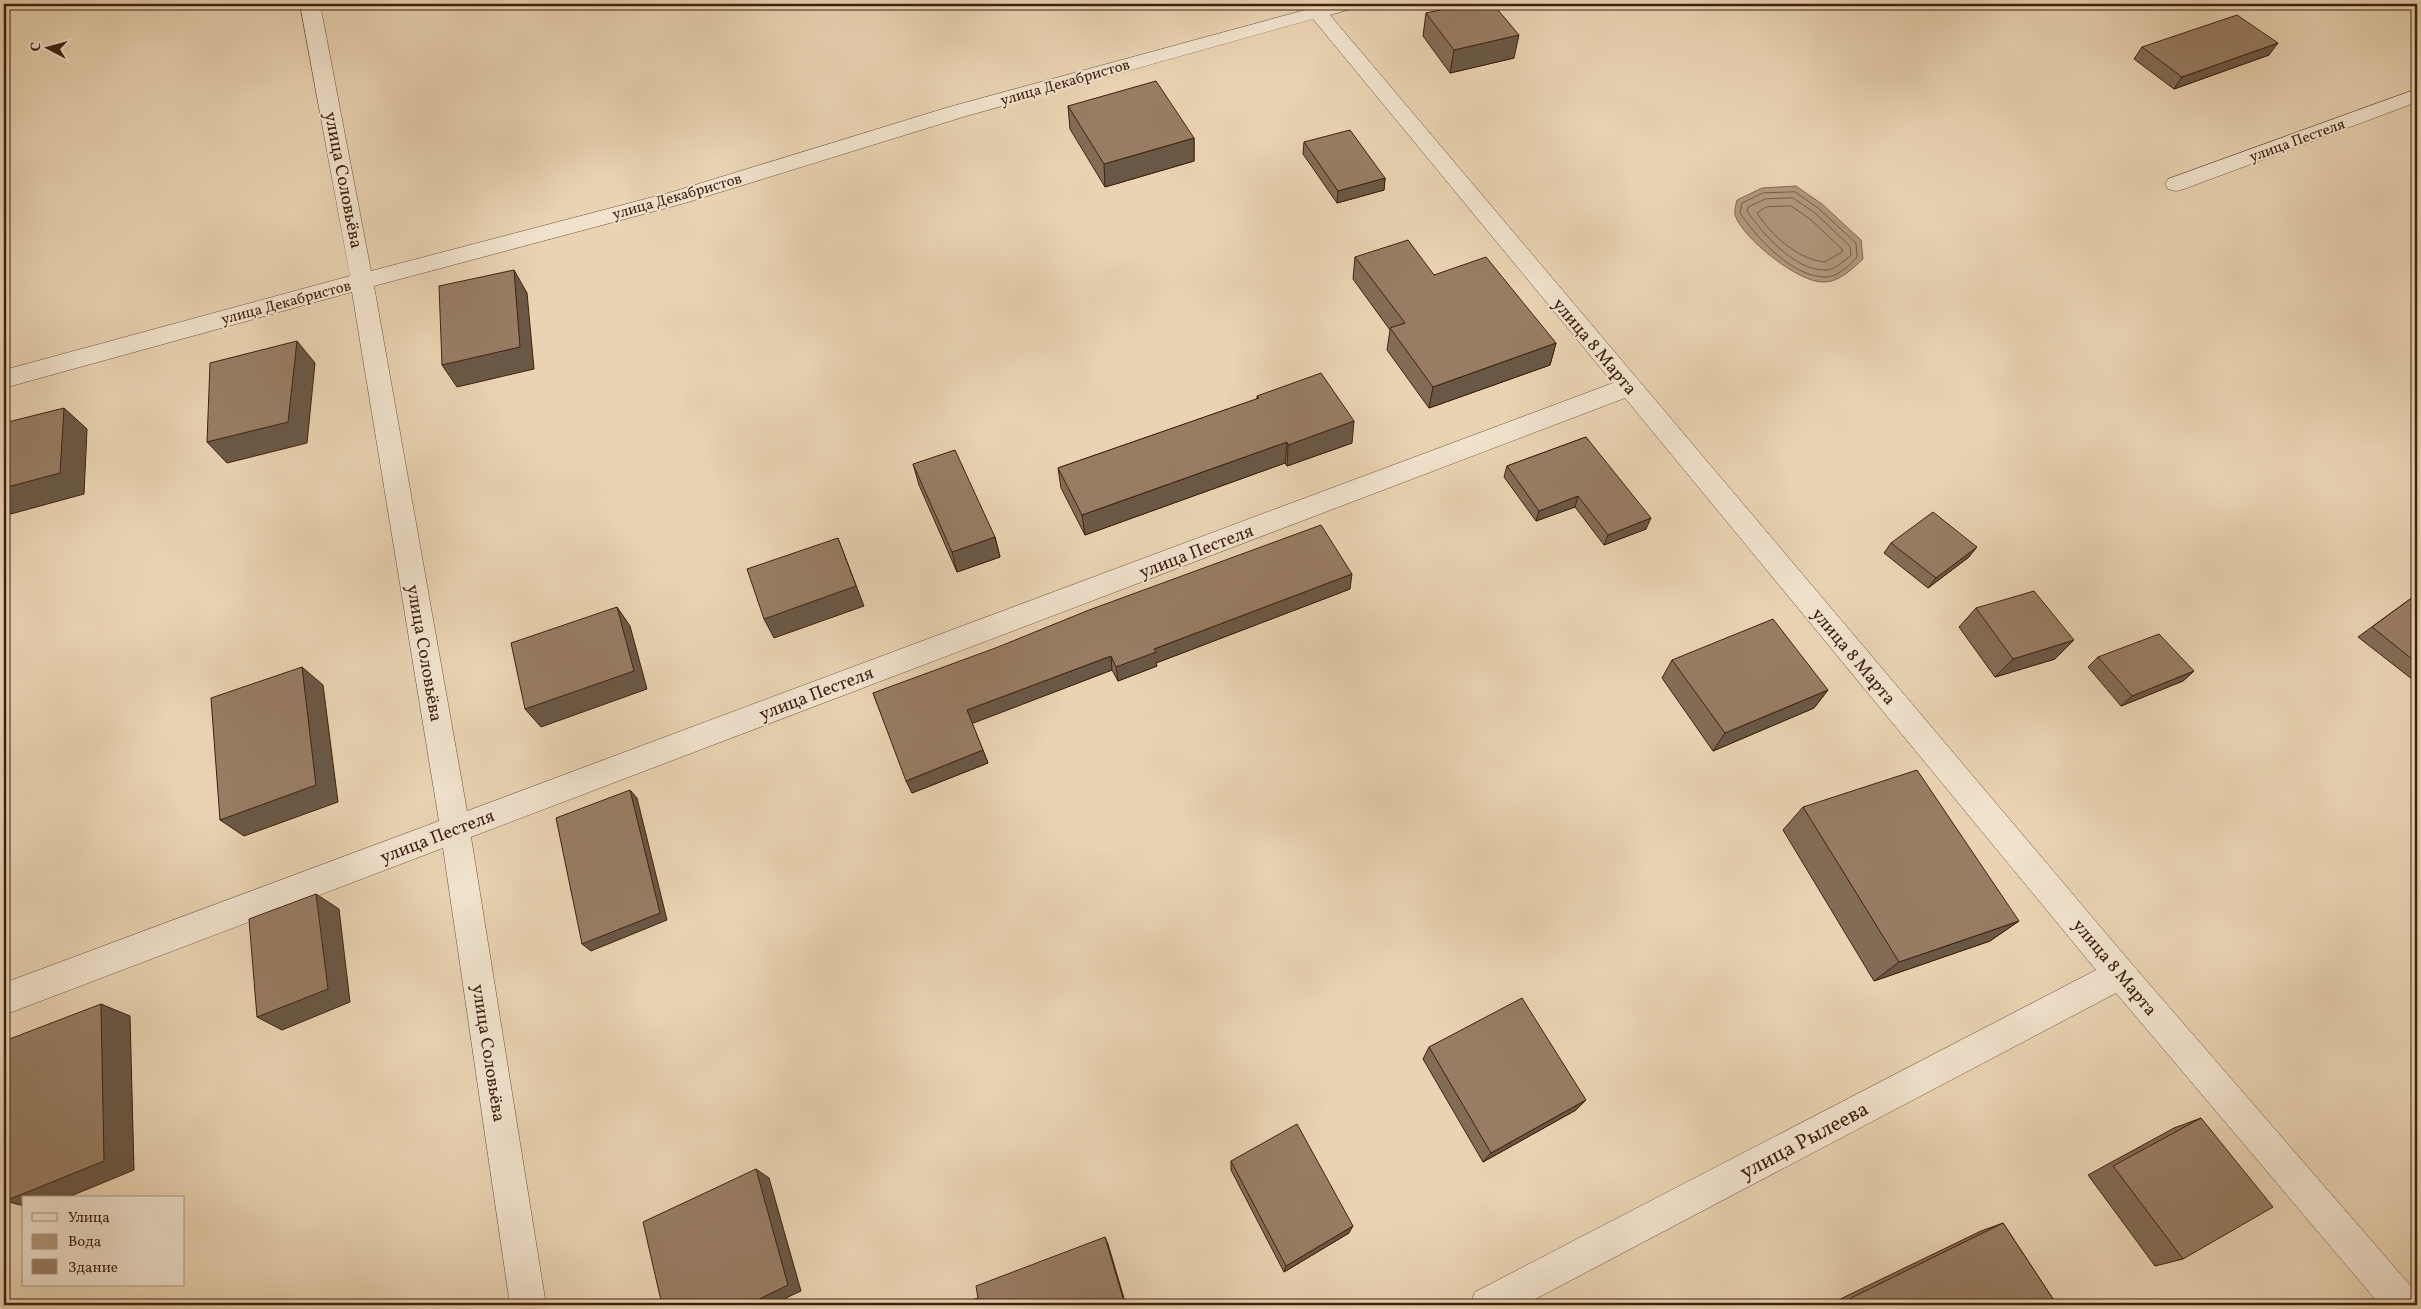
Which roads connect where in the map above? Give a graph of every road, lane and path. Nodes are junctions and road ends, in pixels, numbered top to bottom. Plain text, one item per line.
1 (310, 4) edge
2 (1347, 4) edge
3 (1314, 8) edge
4 (2417, 95) edge
5 (2176, 184) dead end
6 (362, 281) junction
7 (4, 379) edge
8 (1629, 387) junction
9 (455, 829) junction
10 (2120, 974) junction
11 (4, 999) edge
12 (528, 1305) edge
13 (1488, 1305) edge
14 (2403, 1305) edge

1 - 6 street, улица Соловьёва
2 - 3 street, улица Декабристов
3 - 6 street, улица Декабристов
3 - 8 street, улица 8 Марта
4 - 5 street, улица Пестеля
6 - 7 street, улица Декабристов
6 - 9 street, улица Соловьёва
8 - 9 street, улица Пестеля
8 - 10 street, улица 8 Марта
9 - 11 street, улица Пестеля
9 - 12 street, улица Соловьёва
10 - 13 street, улица Рылеева
10 - 14 street, улица 8 Марта

